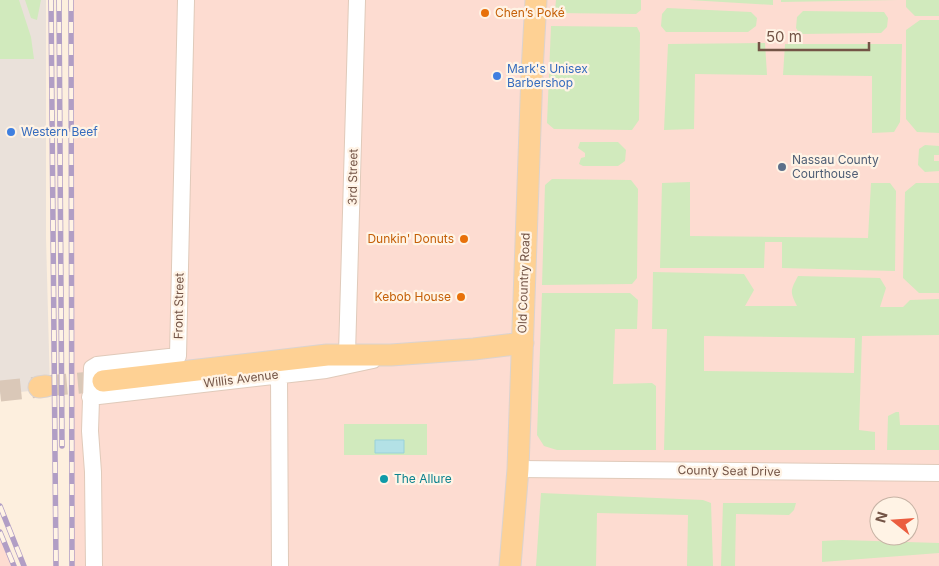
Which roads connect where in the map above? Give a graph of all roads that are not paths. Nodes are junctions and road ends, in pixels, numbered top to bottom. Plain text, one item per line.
1 (186, 0) edge
2 (357, 0) edge
3 (536, 0) edge
4 (523, 343) junction
5 (347, 354) junction
6 (391, 355) junction
7 (279, 375) junction
8 (96, 389) junction
9 (518, 469) junction
10 (939, 473) edge
11 (94, 566) edge
12 (280, 566) edge
13 (510, 566) edge

1 - 8 street, Front Street
2 - 5 street, 3rd Street
3 - 4 main road, Old Country Road
4 - 6 main road, Willis Avenue
4 - 9 main road, Old Country Road
5 - 6 main road, Willis Avenue
5 - 8 main road, Willis Avenue
6 - 7 street, Willis Avenue
7 - 8 street, Willis Avenue
7 - 12 street
8 - 11 street, Front Street
9 - 10 street, County Seat Drive
9 - 13 main road, Old Country Road

